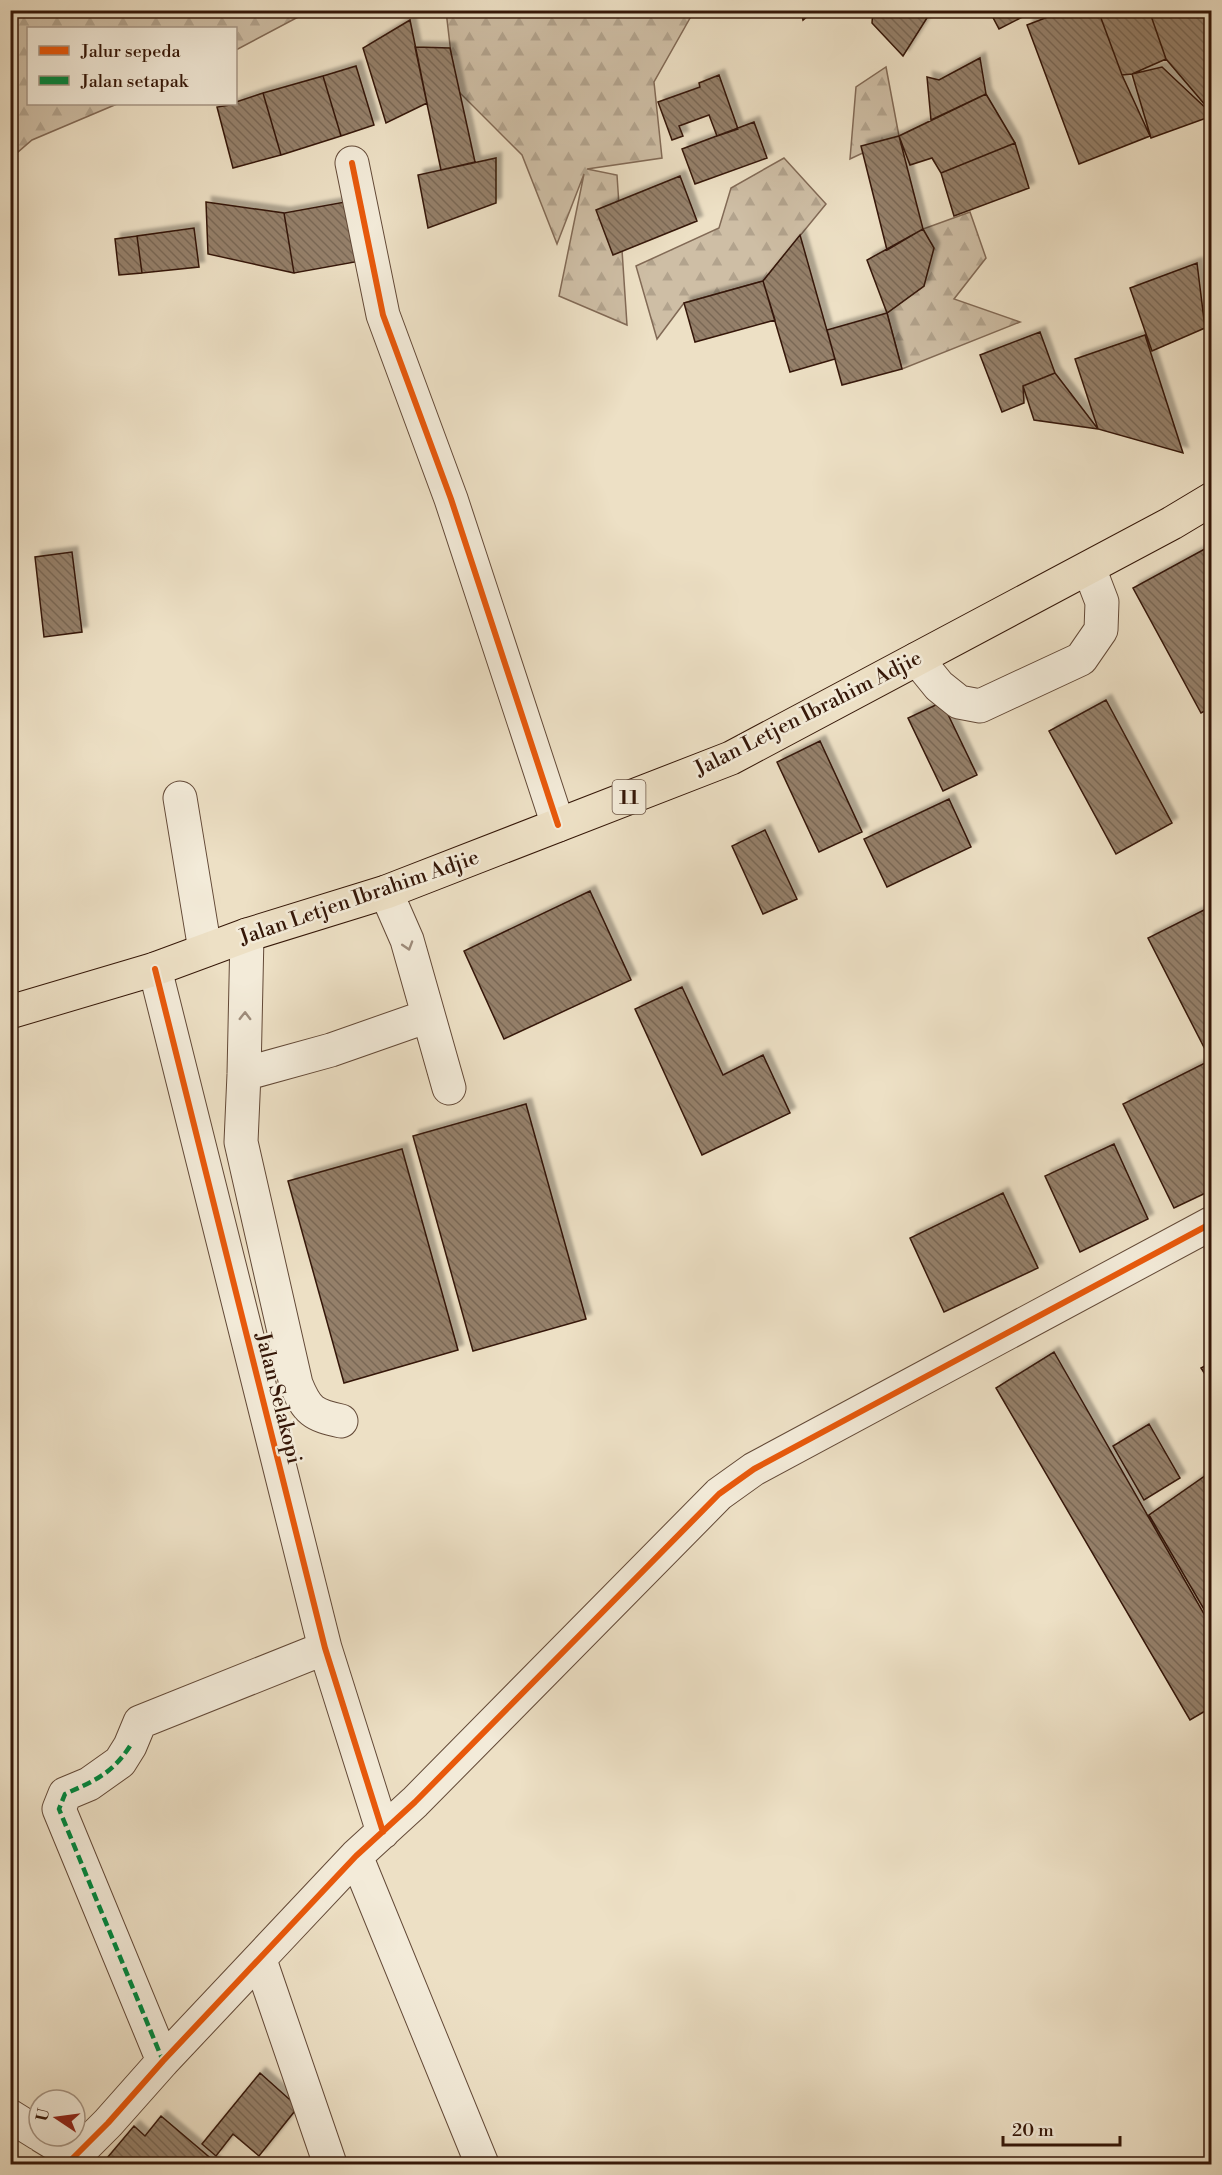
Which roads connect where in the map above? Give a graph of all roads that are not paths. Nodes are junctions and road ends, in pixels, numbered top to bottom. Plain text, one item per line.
1 (352, 163) dead end
2 (1212, 499) edge
3 (1089, 568) junction
4 (917, 658) junction
5 (180, 798) dead end
6 (558, 825) junction
7 (386, 892) junction
8 (247, 935) junction
9 (205, 950) junction
10 (155, 969) junction
11 (10, 1012) edge
12 (428, 1016) junction
13 (244, 1074) junction
14 (449, 1088) dead end
15 (1212, 1223) edge
16 (342, 1421) dead end
17 (325, 1648) junction
18 (383, 1832) junction
19 (356, 1856) junction
20 (260, 1960) junction
21 (163, 2061) junction
22 (10, 2116) edge
23 (27, 2126) edge
24 (57, 2148) edge
25 (71, 2160) edge
26 (330, 2164) edge
27 (482, 2164) edge

1 - 6 street
2 - 3 main road, Jalan Letjen Ibrahim Adjie / 11
3 - 4 main road, Jalan Letjen Ibrahim Adjie / 11
3 - 4 street
4 - 6 main road, Jalan Letjen Ibrahim Adjie / 11
5 - 9 street
6 - 7 main road, Jalan Letjen Ibrahim Adjie / 11
7 - 8 main road, Jalan Letjen Ibrahim Adjie / 11
7 -> 12 street
8 - 9 main road, Jalan Letjen Ibrahim Adjie / 11
13 -> 8 street
9 - 10 main road, Jalan Letjen Ibrahim Adjie / 11
10 - 11 main road, Jalan Letjen Ibrahim Adjie / 11
10 - 17 street, Jalan Selakopi
12 - 13 street
12 - 14 street
13 - 16 street
15 - 18 street
17 - 18 street, Jalan Selakopi
17 - 21 street
18 - 19 street
19 - 20 street
19 - 27 street
20 - 21 street
20 - 26 street
21 - 25 street
22 - 23 street
24 - 25 street

